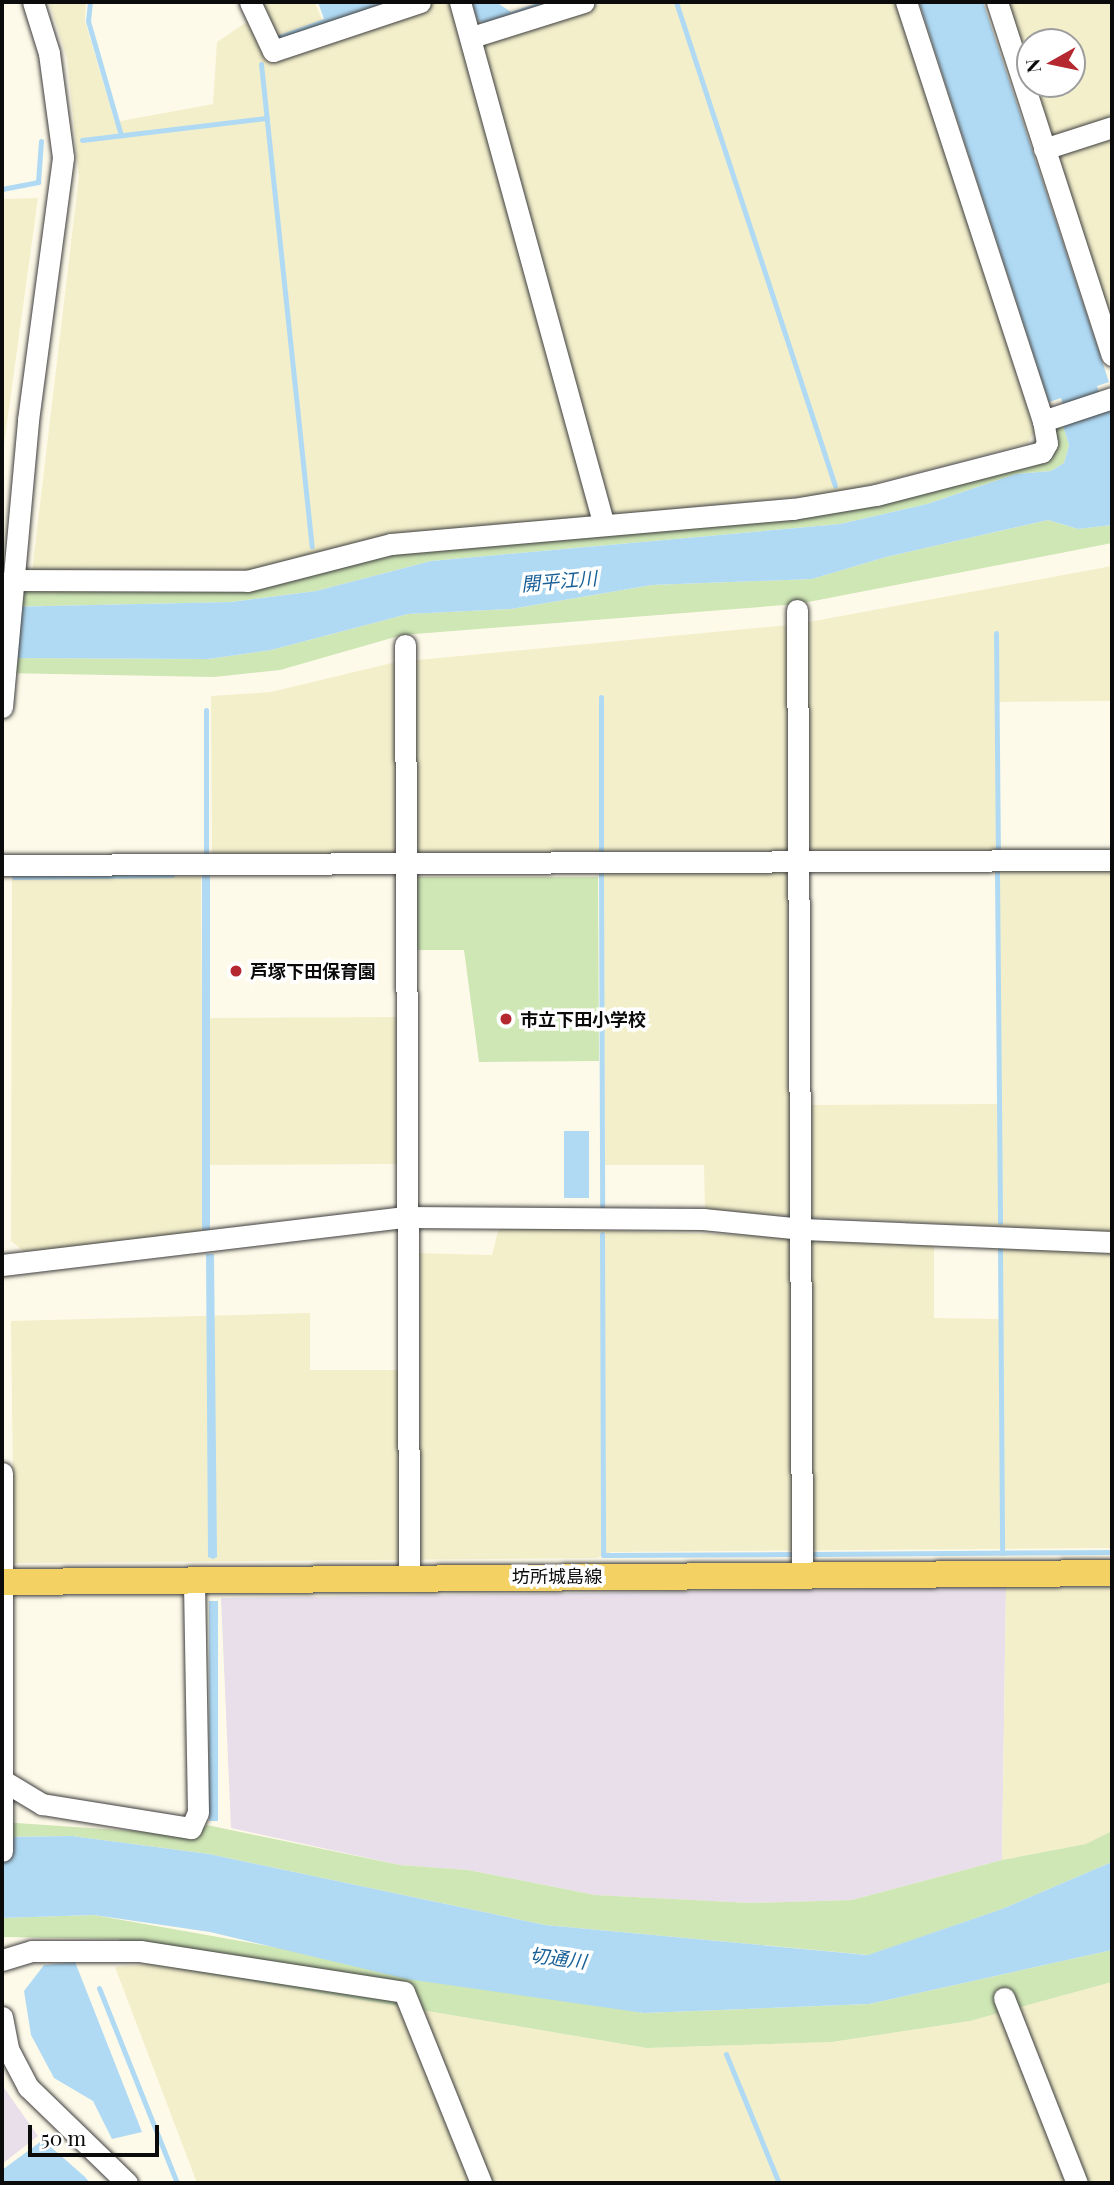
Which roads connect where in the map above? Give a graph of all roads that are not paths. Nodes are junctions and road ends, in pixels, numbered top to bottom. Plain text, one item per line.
1 (33, 2) edge
2 (250, 2) edge
3 (420, 2) edge
4 (460, 2) edge
5 (584, 2) edge
6 (906, 2) edge
7 (997, 2) edge
8 (472, 37) junction
9 (1112, 127) edge
10 (1044, 149) junction
11 (1112, 355) edge
12 (1112, 398) edge
13 (1047, 419) junction
14 (603, 522) junction
15 (11, 584) junction
16 (797, 610) dead end
17 (405, 645) dead end
18 (3, 674) edge
19 (2, 707) edge
20 (1112, 860) edge
21 (799, 863) junction
22 (403, 864) junction
23 (2, 866) edge
24 (405, 1217) junction
25 (803, 1229) junction
26 (1112, 1241) edge
27 (2, 1265) edge
28 (2, 1473) edge
29 (1112, 1573) edge
30 (802, 1575) junction
31 (409, 1577) junction
32 (194, 1580) junction
33 (2, 1582) edge
34 (2, 1780) edge
35 (2, 1815) edge
36 (2, 1851) edge
37 (2, 1960) edge
38 (1004, 1998) dead end
39 (2, 2017) edge
40 (127, 2183) edge
41 (481, 2183) edge
42 (1077, 2183) edge

1 - 15 street
2 - 3 street
4 - 8 street
5 - 8 street
6 - 13 street
7 - 10 street
8 - 14 street
9 - 10 street
10 - 11 street
12 - 13 street
13 - 14 street
14 - 15 street
15 - 18 street
16 - 21 street
17 - 22 street
18 - 19 street
20 - 21 street
21 - 22 street
21 - 25 street
22 - 23 street
22 - 24 street
24 - 25 street
24 - 27 street
24 - 31 street
25 - 26 street
25 - 30 street
28 - 33 street
29 - 30 main road, 坊所城島線
30 - 31 main road, 坊所城島線
31 - 32 main road, 坊所城島線
32 - 33 main road, 坊所城島線
32 - 34 street
33 - 34 street
34 - 35 street
35 - 36 street
37 - 41 street
38 - 42 street
39 - 40 street

